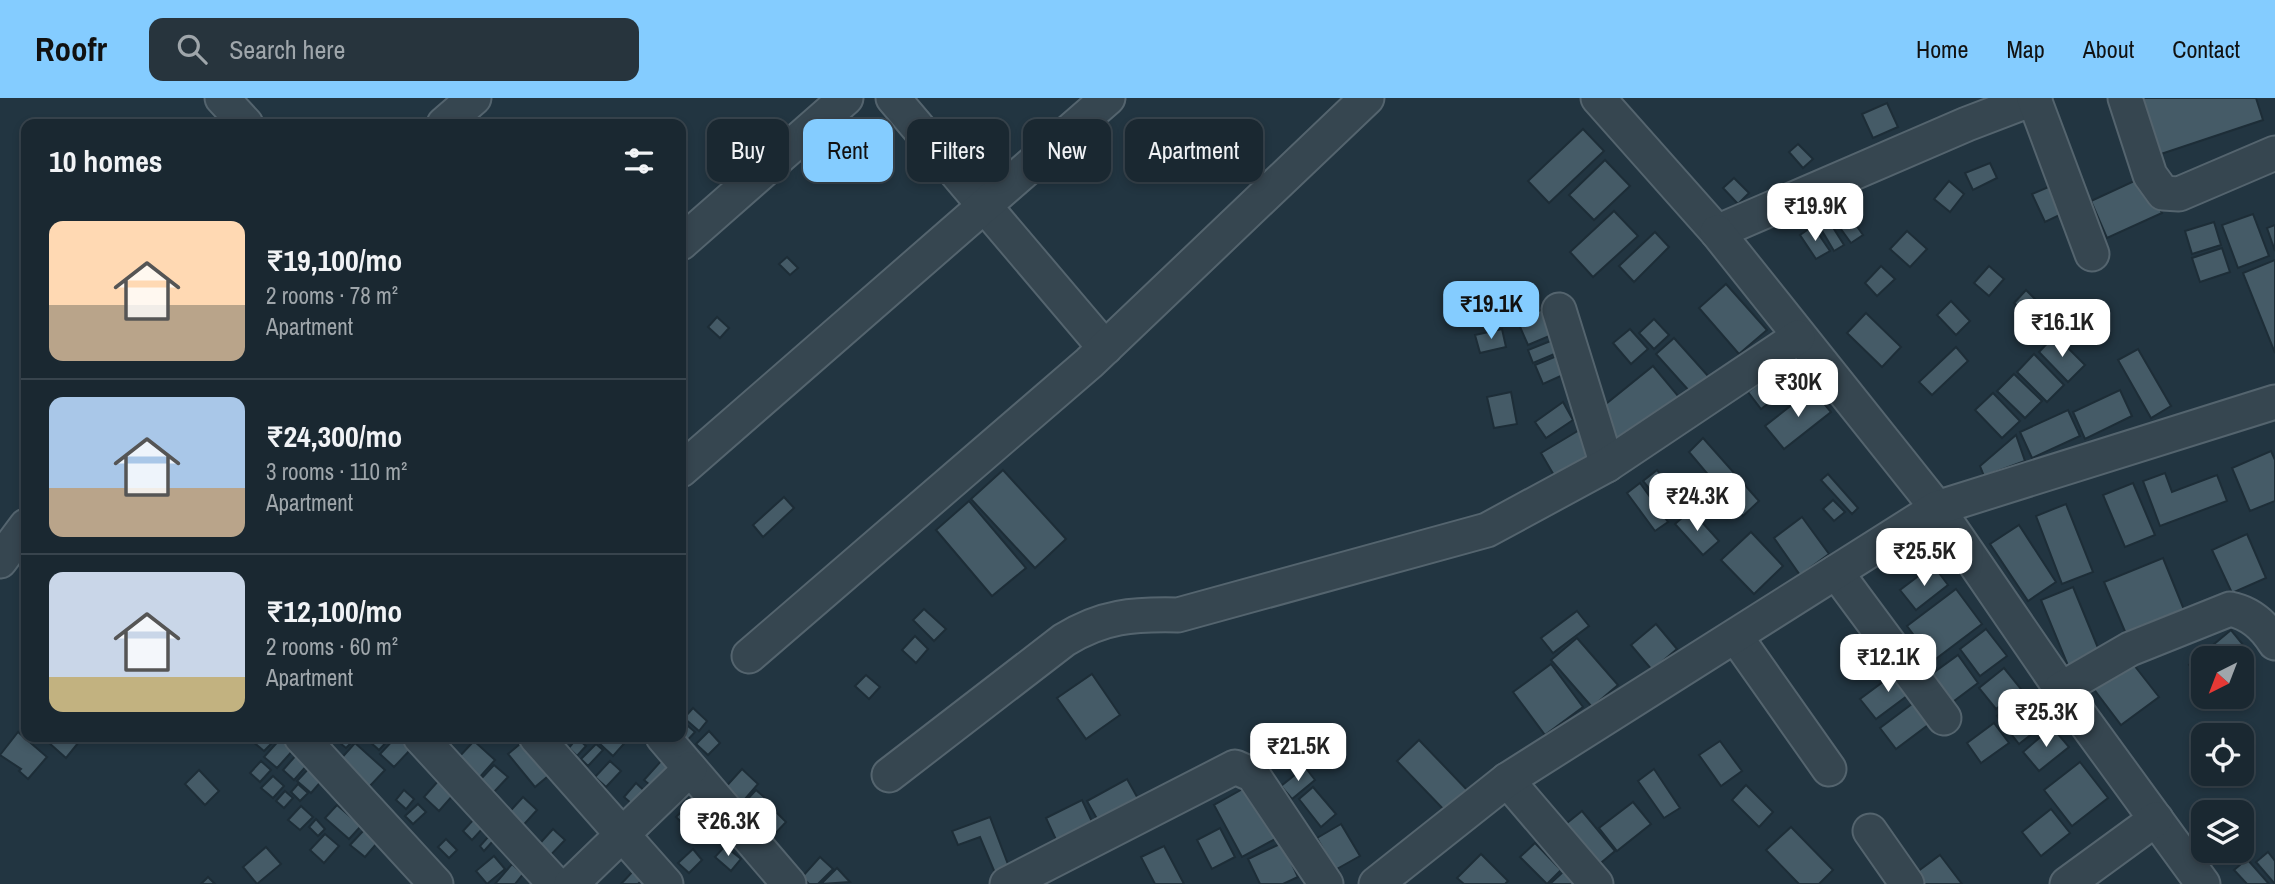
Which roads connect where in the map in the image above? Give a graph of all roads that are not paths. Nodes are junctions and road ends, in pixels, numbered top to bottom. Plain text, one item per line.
1 (222, 98) edge
2 (474, 98) edge
3 (846, 98) edge
4 (892, 98) edge
5 (1108, 98) edge
6 (1367, 98) edge
7 (1598, 98) edge
8 (2034, 98) edge
9 (2125, 98) edge
10 (1962, 111) edge
11 (241, 119) edge
12 (450, 119) edge
13 (2275, 153) edge
14 (983, 205) junction
15 (1717, 232) junction
16 (686, 239) edge
17 (2092, 254) dead end
18 (1559, 310) dead end
19 (1798, 337) junction
20 (1105, 348) junction
21 (2275, 402) edge
22 (1607, 465) junction
23 (686, 466) edge
24 (1937, 508) junction
25 (21, 534) edge
26 (0, 561) edge
27 (1836, 572) junction
28 (1735, 637) junction
29 (2273, 637) edge
30 (749, 656) dead end
31 (2060, 689) junction
32 (1944, 718) dead end
33 (305, 742) edge
34 (425, 742) edge
35 (540, 742) edge
36 (667, 742) edge
37 (690, 769) junction
38 (1829, 769) dead end
39 (889, 775) dead end
40 (1507, 780) junction
41 (2156, 819) junction
42 (1870, 831) dead end
43 (622, 835) junction
44 (436, 884) edge
45 (555, 884) edge
46 (571, 884) edge
47 (666, 884) edge
48 (789, 884) edge
49 (1007, 884) edge
50 (1326, 884) edge
51 (1376, 884) edge
52 (1596, 884) edge
53 (1907, 884) edge
54 (2067, 884) edge
55 (2203, 884) edge

1 - 11 street
2 - 12 street
3 - 16 street
4 - 14 street
5 - 14 street
6 - 20 street
7 - 15 street
8 - 10 street
8 - 17 street
9 - 13 street
10 - 15 street
14 - 20 street
14 - 23 street
15 - 19 street
18 - 22 street
19 - 22 street
19 - 24 street
20 - 30 street
21 - 24 street
22 - 39 street
24 - 27 street
24 - 31 street
25 - 26 street
27 - 28 street
27 - 32 street
28 - 38 street
28 - 40 street
29 - 31 street
31 - 41 street
33 - 44 street
34 - 45 street
35 - 43 street
36 - 37 street
37 - 43 street
37 - 48 street
40 - 51 street
40 - 52 street
41 - 54 street
41 - 55 street
42 - 53 street
43 - 46 street
43 - 47 street
49 - 50 street

